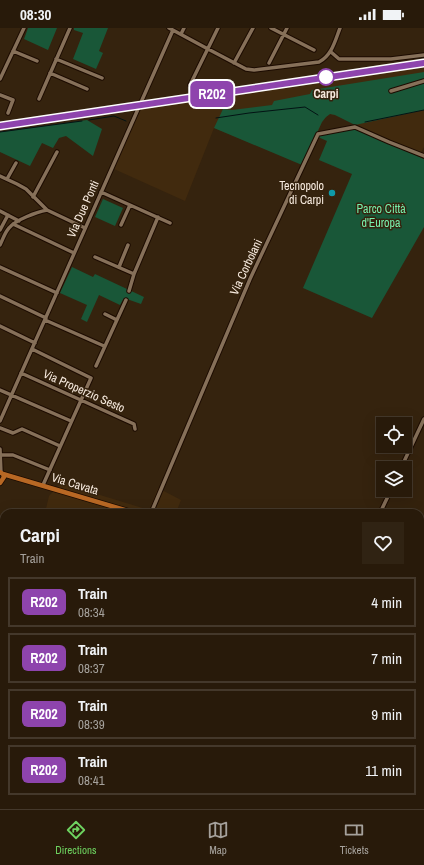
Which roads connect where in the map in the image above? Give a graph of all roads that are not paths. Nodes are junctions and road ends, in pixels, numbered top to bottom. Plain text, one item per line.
1 (24, 28) edge
2 (70, 28) edge
3 (184, 28) edge
4 (218, 28) edge
5 (253, 28) edge
6 (271, 28) edge
7 (287, 28) edge
8 (340, 28) edge
9 (171, 29) edge
10 (181, 34) junction
11 (284, 34) junction
12 (208, 49) junction
13 (314, 50) dead end
14 (13, 51) junction
15 (331, 52) junction
16 (424, 55) edge
17 (56, 59) junction
18 (37, 61) dead end
19 (234, 63) junction
20 (269, 63) dead end
21 (50, 73) junction
22 (102, 78) dead end
23 (0, 79) edge
24 (424, 81) edge
25 (190, 85) dead end
26 (87, 89) dead end
27 (391, 91) dead end
28 (0, 94) edge
29 (38, 99) dead end
30 (8, 113) dead end
31 (57, 152) dead end
32 (424, 156) edge
33 (16, 163) dead end
34 (0, 176) edge
35 (7, 179) junction
36 (101, 192) junction
37 (33, 197) junction
38 (130, 205) junction
39 (47, 210) junction
40 (0, 211) edge
41 (8, 216) junction
42 (158, 218) junction
43 (19, 221) junction
44 (170, 223) dead end
45 (13, 224) junction
46 (121, 225) dead end
47 (85, 228) junction
48 (0, 230) edge
49 (0, 245) edge
50 (128, 245) dead end
51 (74, 253) junction
52 (95, 257) dead end
53 (0, 267) edge
54 (119, 267) junction
55 (134, 274) junction
56 (129, 291) dead end
57 (57, 293) junction
58 (0, 296) edge
59 (126, 300) dead end
60 (105, 314) dead end
61 (46, 319) junction
62 (117, 320) junction
63 (0, 326) edge
64 (35, 343) junction
65 (104, 346) junction
66 (32, 349) junction
67 (96, 366) dead end
68 (21, 373) junction
69 (0, 390) edge
70 (11, 395) junction
71 (81, 400) junction
72 (424, 419) edge
73 (0, 420) edge
74 (71, 421) junction
75 (0, 428) edge
76 (135, 429) dead end
77 (60, 446) junction
78 (0, 449) edge
79 (1, 459) edge
80 (404, 461) edge
81 (50, 470) junction
82 (1, 478) edge
83 (43, 485) junction
84 (388, 497) edge
85 (122, 509) edge
86 (153, 509) edge
87 (382, 509) edge

1 - 14 street
2 - 17 street
3 - 10 street
4 - 12 street
5 - 19 street
6 - 11 street
7 - 11 street
8 - 15 street
9 - 10 street
9 - 36 street, Via Due Ponti
10 - 12 street
11 - 13 street
11 - 20 street
12 - 19 street
12 - 25 street
14 - 18 street
14 - 23 street
15 - 16 street
15 - 19 street
17 - 21 street
17 - 22 street
21 - 26 street
21 - 29 street
24 - 27 street
28 - 30 street
31 - 37 street
32 - 86 street, Via Corbolani
33 - 35 street
34 - 35 street
35 - 37 street
36 - 38 street
36 - 47 street, Via Due Ponti
37 - 39 street
38 - 42 street
38 - 46 street
39 - 43 street
39 - 47 street
40 - 41 street
41 - 43 street
41 - 48 street
42 - 44 street
42 - 55 street
43 - 45 street
45 - 49 street
45 - 51 street
47 - 51 street, Via Due Ponti
50 - 54 street
51 - 57 street, Via Due Ponti
52 - 54 street
53 - 57 street
54 - 55 street
55 - 56 street
57 - 61 street, Via Due Ponti
58 - 61 street
59 - 62 street
60 - 62 street
61 - 64 street, Via Due Ponti
61 - 65 street
62 - 65 street
63 - 64 street
64 - 66 street, Via Due Ponti
65 - 67 street
66 - 68 street, Via Due Ponti
66 - 71 street
68 - 70 street, Via Due Ponti
68 - 71 street, Via Properzio Sesto
69 - 70 street
70 - 73 street, Via Due Ponti
70 - 74 street
71 - 74 street
71 - 76 street, Via Properzio Sesto
72 - 80 street
74 - 77 street
75 - 77 street
77 - 81 street
78 - 79 street
79 - 81 street
79 - 82 street
81 - 83 street
82 - 83 main road, Via Cavata
83 - 85 main road, Via Cavata
84 - 87 street

